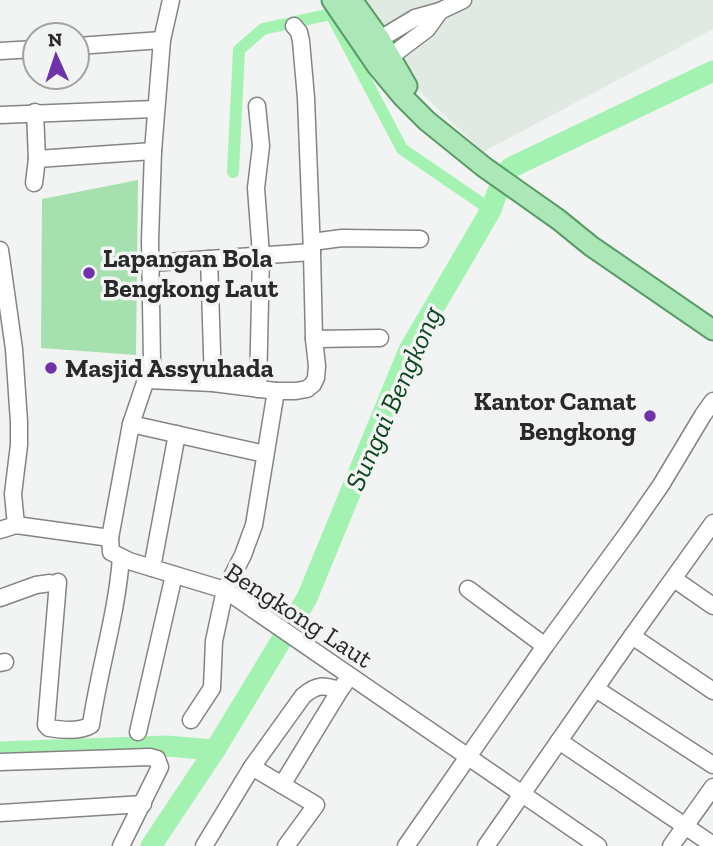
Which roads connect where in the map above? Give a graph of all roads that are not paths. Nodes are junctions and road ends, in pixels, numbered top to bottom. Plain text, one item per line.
1 (172, 0) edge
2 (332, 0) edge
3 (352, 0) edge
4 (463, 0) edge
5 (294, 26) dead end
6 (162, 40) junction
7 (91, 45) edge
8 (21, 50) edge
9 (0, 51) edge
10 (378, 53) junction
11 (257, 106) dead end
12 (155, 108) junction
13 (35, 112) junction
14 (0, 115) edge
15 (153, 151) junction
16 (37, 159) junction
17 (34, 183) dead end
18 (419, 239) dead end
19 (312, 247) junction
20 (0, 250) edge
21 (261, 255) junction
22 (209, 259) junction
23 (151, 263) junction
24 (713, 330) edge
25 (380, 338) dead end
26 (314, 339) junction
27 (147, 380) junction
28 (213, 383) junction
29 (258, 389) junction
30 (276, 391) junction
31 (713, 401) edge
32 (131, 424) junction
33 (177, 434) junction
34 (265, 454) junction
35 (713, 523) edge
36 (16, 525) junction
37 (0, 530) edge
38 (110, 538) junction
39 (121, 557) junction
40 (152, 568) junction
41 (174, 575) junction
42 (674, 579) junction
43 (468, 589) dead end
44 (225, 590) junction
45 (0, 598) edge
46 (713, 606) edge
47 (632, 636) junction
48 (545, 646) junction
49 (351, 676) junction
50 (596, 689) junction
51 (340, 690) junction
52 (713, 691) edge
53 (191, 720) dead end
54 (138, 732) dead end
55 (559, 741) junction
56 (468, 757) junction
57 (0, 762) edge
58 (713, 765) edge
59 (252, 767) junction
60 (282, 785) junction
61 (713, 787) edge
62 (522, 794) junction
63 (143, 804) junction
64 (0, 813) edge
65 (686, 825) junction
66 (713, 845) edge
67 (121, 846) edge
68 (204, 846) edge
69 (286, 846) edge
70 (406, 846) edge
71 (486, 846) edge
72 (598, 846) edge
73 (671, 846) edge

1 - 6 street
2 - 10 main road
3 - 10 main road
4 - 10 street
5 - 19 street
6 - 7 street
6 - 12 street
8 - 9 street
10 - 24 main road
11 - 21 street
12 - 13 street
12 - 15 street
13 - 14 street
13 - 16 street
15 - 16 street
15 - 23 street
16 - 17 street
18 - 19 street
19 - 21 street
19 - 26 street
20 - 36 street
21 - 22 street
21 - 29 street
22 - 23 street
22 - 28 street
23 - 27 street
25 - 26 street
26 - 30 street
27 - 28 street
27 - 32 street
28 - 29 street
29 - 30 street
30 - 34 street
31 - 48 street
32 - 33 street
32 - 38 street
33 - 34 street
33 - 40 street
34 - 44 street
35 - 42 street
36 - 37 street
36 - 38 street
38 - 39 street
39 - 40 street, Bengkong Laut
39 - 45 street
40 - 41 street, Bengkong Laut
41 - 44 street, Bengkong Laut
41 - 54 street
42 - 46 street
42 - 47 street
43 - 48 street
44 - 49 street, Bengkong Laut
44 - 53 street
47 - 50 street
47 - 52 street
48 - 56 street
49 - 51 street
49 - 56 street, Bengkong Laut
50 - 55 street
50 - 58 street
51 - 59 street
51 - 60 street
55 - 62 street
55 - 65 street
56 - 62 street, Bengkong Laut
56 - 70 street
57 - 63 street
59 - 60 street
59 - 68 street
60 - 69 street
61 - 65 street
62 - 71 street
62 - 72 street, Bengkong Laut
63 - 64 street
63 - 67 street
65 - 66 street
65 - 73 street

